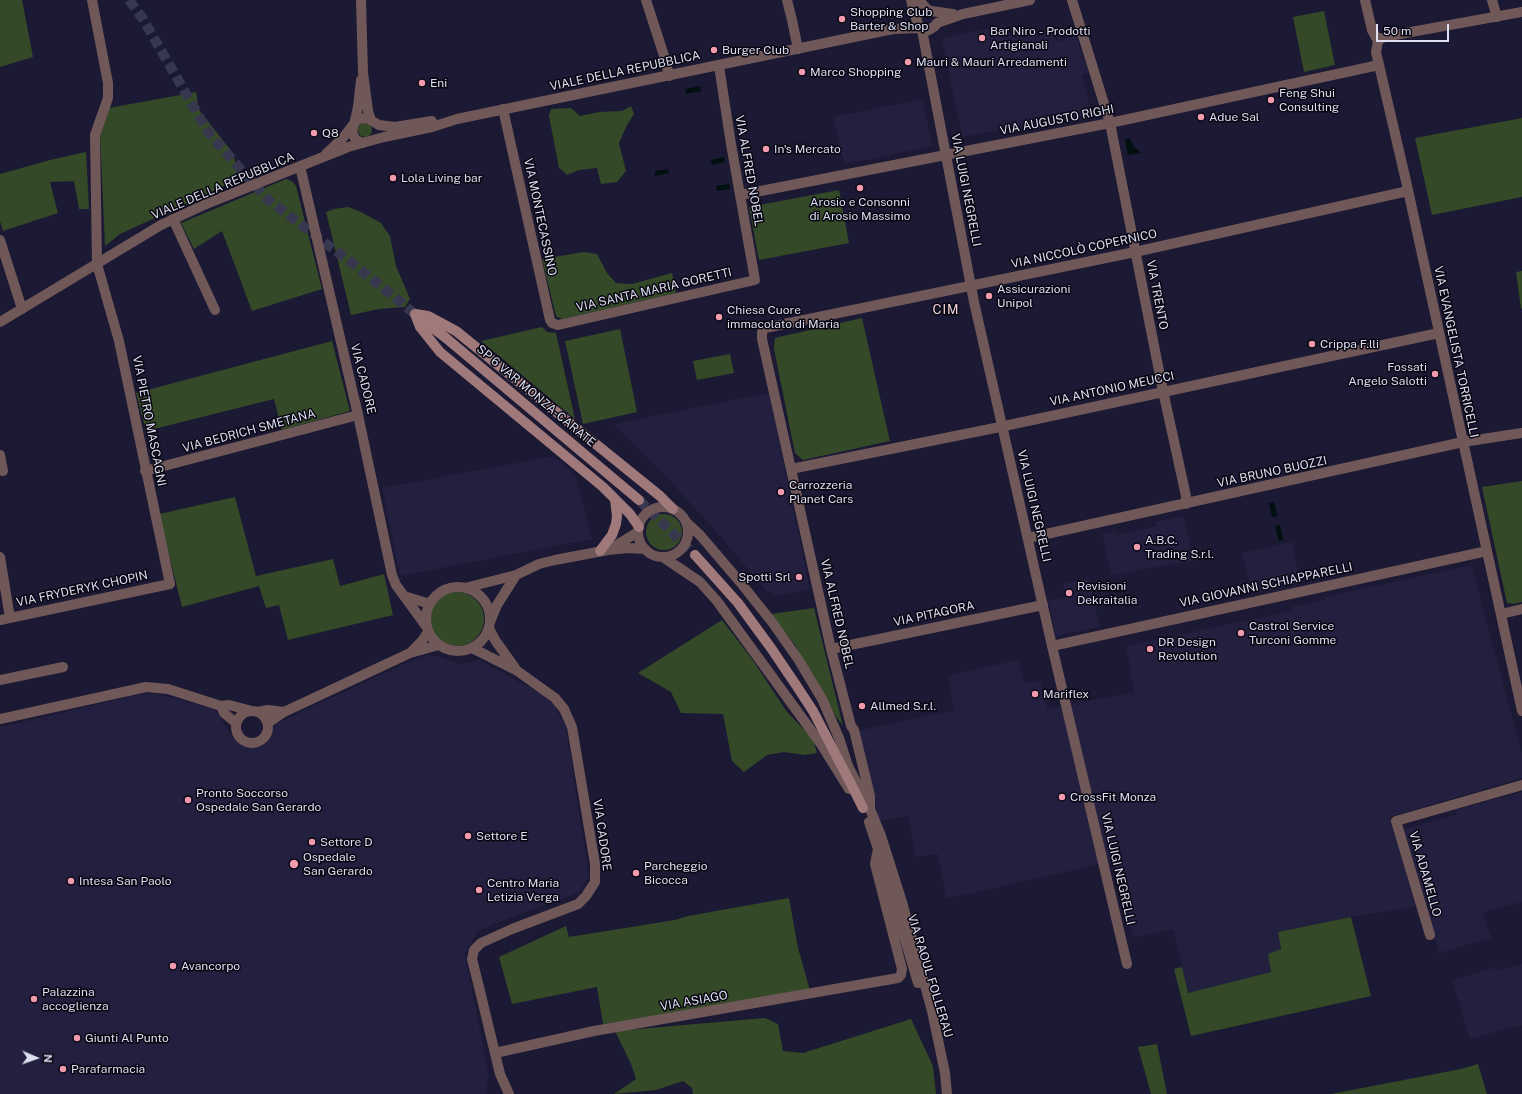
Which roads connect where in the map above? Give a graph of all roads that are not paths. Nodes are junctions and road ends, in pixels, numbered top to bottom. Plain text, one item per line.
1 (92, 0) edge
2 (361, 0) edge
3 (646, 0) edge
4 (787, 0) edge
5 (911, 0) edge
6 (920, 0) edge
7 (1030, 0) edge
8 (1072, 0) edge
9 (1365, 0) edge
10 (1492, 0) edge
11 (930, 11) junction
12 (1522, 12) edge
13 (963, 14) junction
14 (1497, 17) junction
15 (919, 23) junction
16 (935, 26) junction
17 (1378, 41) junction
18 (798, 49) junction
19 (925, 52) junction
20 (1379, 65) junction
21 (362, 66) junction
22 (719, 66) junction
23 (669, 76) junction
24 (504, 110) junction
25 (457, 119) junction
26 (373, 121) junction
27 (1110, 123) junction
28 (353, 125) junction
29 (367, 142) junction
30 (946, 154) junction
31 (319, 158) junction
32 (300, 166) junction
33 (1408, 192) junction
34 (740, 195) junction
35 (173, 219) junction
36 (0, 240) edge
37 (1135, 252) junction
38 (97, 264) junction
39 (755, 280) joint
40 (971, 287) junction
41 (22, 309) junction
42 (215, 310) dead end
43 (415, 314) junction
44 (0, 322) edge
45 (558, 325) joint
46 (765, 328) joint
47 (1438, 333) junction
48 (1163, 391) junction
49 (358, 415) junction
50 (1002, 426) junction
51 (1522, 433) edge
52 (1463, 442) junction
53 (0, 455) edge
54 (791, 469) junction
55 (3, 471) dead end
56 (145, 471) junction
57 (615, 500) junction
58 (639, 500) tunnel mouth
59 (1186, 504) junction
60 (672, 509) junction
61 (687, 523) junction
62 (638, 530) junction
63 (1028, 538) junction
64 (645, 549) junction
65 (604, 551) junction
66 (1487, 551) junction
67 (695, 555) tunnel mouth
68 (0, 556) edge
69 (663, 557) junction
70 (516, 575) junction
71 (170, 584) joint
72 (465, 588) junction
73 (404, 596) junction
74 (430, 604) junction
75 (1043, 605) junction
76 (1522, 609) edge
77 (1501, 614) junction
78 (5, 619) edge
79 (489, 626) junction
80 (427, 629) junction
81 (439, 645) junction
82 (1052, 646) junction
83 (472, 648) junction
84 (831, 648) junction
85 (410, 653) junction
86 (63, 667) dead end
87 (516, 670) junction
88 (0, 680) edge
89 (222, 706) junction
90 (255, 711) junction
91 (1522, 711) edge
92 (284, 712) junction
93 (813, 712) junction
94 (0, 718) edge
95 (236, 723) junction
96 (268, 723) junction
97 (848, 766) junction
98 (1522, 785) edge
99 (866, 808) junction
100 (878, 849) junction
101 (898, 903) junction
102 (1430, 935) dead end
103 (1127, 964) dead end
104 (898, 978) joint
105 (495, 1053) junction
106 (509, 1094) edge
107 (947, 1094) edge

1 - 38 street, VIA PIETRO MASCAGNI
2 - 21 street
3 - 23 street
4 - 18 street
5 - 15 street, VIA LUIGI NEGRELLI
6 - 11 street
7 - 13 street, VIALE DELLA REPUBBLICA
8 - 27 street, VIA TRENTO
9 - 17 street, VIA EVANGELISTA TORRICELLI
10 - 14 street
11 - 13 street, VIALE DELLA REPUBBLICA
11 - 15 street
11 - 16 street
12 - 14 street
13 - 16 street, VIALE DELLA REPUBBLICA
14 - 17 street
15 - 16 street, VIALE DELLA REPUBBLICA
15 - 18 street, VIALE DELLA REPUBBLICA
15 - 19 street, VIA LUIGI NEGRELLI
16 - 19 street
17 - 20 street, VIA EVANGELISTA TORRICELLI
18 - 22 street, VIALE DELLA REPUBBLICA
19 - 30 street, VIA LUIGI NEGRELLI
20 - 27 street, VIA AUGUSTO RIGHI
20 - 33 street, VIA EVANGELISTA TORRICELLI
21 - 26 street
21 - 28 street
22 - 23 street, VIALE DELLA REPUBBLICA
22 - 34 street, VIA ALFRED NOBEL
23 - 24 street, VIALE DELLA REPUBBLICA
24 - 25 street, VIALE DELLA REPUBBLICA
24 - 45 street, VIA MONTECASSINO
25 - 26 street, VIALE DELLA REPUBBLICA
25 - 29 street, VIALE DELLA REPUBBLICA
26 - 28 street, VIALE DELLA REPUBBLICA
26 - 29 street
27 - 30 street, VIA AUGUSTO RIGHI
27 - 37 street, VIA TRENTO
28 - 29 street
28 - 31 street, VIALE DELLA REPUBBLICA
29 - 31 street, VIALE DELLA REPUBBLICA
30 - 34 street, VIA AUGUSTO RIGHI
30 - 40 street, VIA LUIGI NEGRELLI
31 - 32 street, VIALE DELLA REPUBBLICA
32 - 35 street, VIALE DELLA REPUBBLICA
32 - 49 street, VIA CADORE
33 - 37 street, VIA NICCOLÒ COPERNICO
33 - 47 street, VIA EVANGELISTA TORRICELLI
34 - 39 street, VIA ALFRED NOBEL
35 - 38 street, VIALE DELLA REPUBBLICA
35 - 42 street
36 - 41 street
37 - 40 street, VIA NICCOLÒ COPERNICO
37 - 48 street, VIA TRENTO
38 - 41 street, VIALE DELLA REPUBBLICA
38 - 56 street, VIA PIETRO MASCAGNI
39 - 45 street, VIA SANTA MARIA GORETTI
40 - 46 street, VIA NICCOLÒ COPERNICO
40 - 50 street, VIA LUIGI NEGRELLI
41 - 44 street, VIALE DELLA REPUBBLICA
43 - 57 main road
43 - 58 main road, SP 6 VAR MONZA-CARATE
43 - 60 main road
46 - 54 street, VIA ALFRED NOBEL
47 - 48 street, VIA ANTONIO MEUCCI
47 - 52 street, VIA EVANGELISTA TORRICELLI
48 - 50 street, VIA ANTONIO MEUCCI
48 - 59 street, VIA TRENTO
49 - 56 street, VIA BEDRICH SMETANA
49 - 73 street, VIA CADORE
50 - 54 street, VIA ANTONIO MEUCCI
50 - 63 street, VIA LUIGI NEGRELLI
51 - 52 street, VIA BRUNO BUOZZI
52 - 59 street, VIA BRUNO BUOZZI
52 - 66 street, VIA EVANGELISTA TORRICELLI
53 - 55 street
54 - 84 street, VIA ALFRED NOBEL
56 - 71 street, VIA PIETRO MASCAGNI
57 - 62 main road
57 - 65 main road
59 - 63 street, VIA BRUNO BUOZZI
60 - 61 street
60 - 62 street
61 - 69 street
61 - 97 street
62 - 64 street
62 - 65 street
63 - 75 street, VIA LUIGI NEGRELLI
64 - 65 street
64 - 69 street
65 - 70 street
66 - 77 street, VIA EVANGELISTA TORRICELLI
66 - 82 street, VIA GIOVANNI SCHIAPPARELLI
67 - 93 main road
68 - 78 street
69 - 99 street
70 - 72 street
70 - 79 street
71 - 78 street, VIA FRYDERYK CHOPIN
72 - 74 street
72 - 79 street, VIA CADORE
73 - 74 street
73 - 80 street, VIA CADORE
74 - 80 street
75 - 82 street, VIA LUIGI NEGRELLI
75 - 84 street, VIA PITAGORA
76 - 77 street
77 - 91 street, VIA EVANGELISTA TORRICELLI
79 - 83 street
79 - 87 street, VIA CADORE
80 - 81 street, VIA CADORE
80 - 85 street
81 - 83 street
81 - 85 street
82 - 103 street, VIA LUIGI NEGRELLI
83 - 87 street, VIA CADORE
84 - 99 street, VIA ALFRED NOBEL
85 - 92 street
86 - 88 street
87 - 105 street, VIA CADORE
89 - 90 street
89 - 94 street
89 - 95 street
90 - 92 street
90 - 95 street
90 - 96 street
92 - 96 street
93 - 97 main road
93 - 99 main road
95 - 96 street
97 - 99 street
98 - 102 street, VIA ADAMELLO
99 - 100 street, VIA ALFRED NOBEL
99 - 101 street, VIA ALFRED NOBEL
100 - 101 street, VIA ALFRED NOBEL
100 - 104 street, VIA ALFRED NOBEL
101 - 107 street, VIA RAOUL FOLLERAU
104 - 105 street, VIA ASIAGO
105 - 106 street, VIA CADORE

